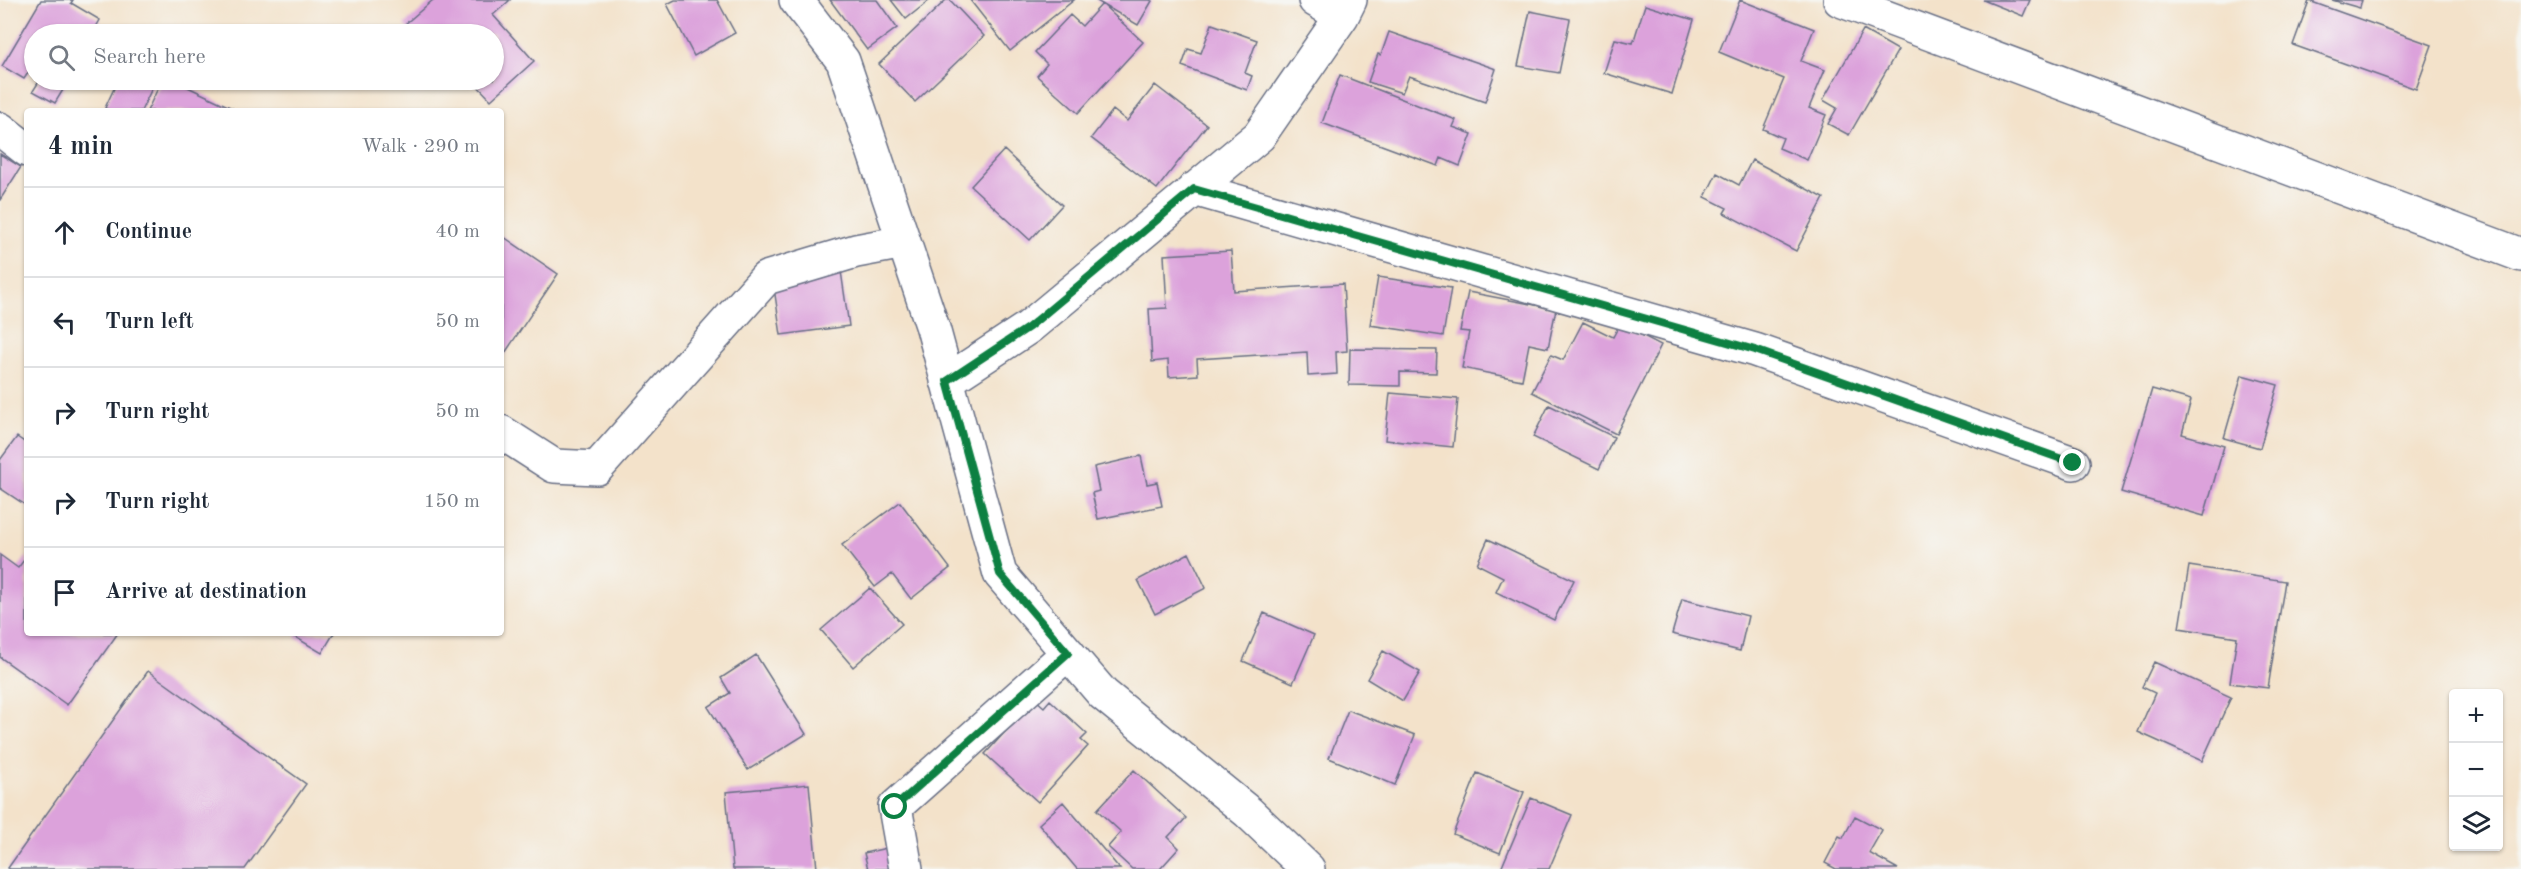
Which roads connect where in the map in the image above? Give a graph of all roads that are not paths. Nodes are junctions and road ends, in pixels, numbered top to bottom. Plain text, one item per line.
1 (796, 0) edge
2 (1840, 0) edge
3 (1336, 5) edge
4 (0, 129) edge
5 (24, 148) edge
6 (1194, 189) junction
7 (904, 242) junction
8 (2521, 255) edge
9 (947, 381) junction
10 (504, 434) edge
11 (2073, 463) dead end
12 (1068, 653) junction
13 (906, 869) edge
14 (1308, 869) edge

1 - 7 street
2 - 8 street
3 - 6 street
4 - 5 street
6 - 9 street
6 - 11 street
7 - 9 street
7 - 10 street
9 - 12 street
12 - 13 street
12 - 14 street

